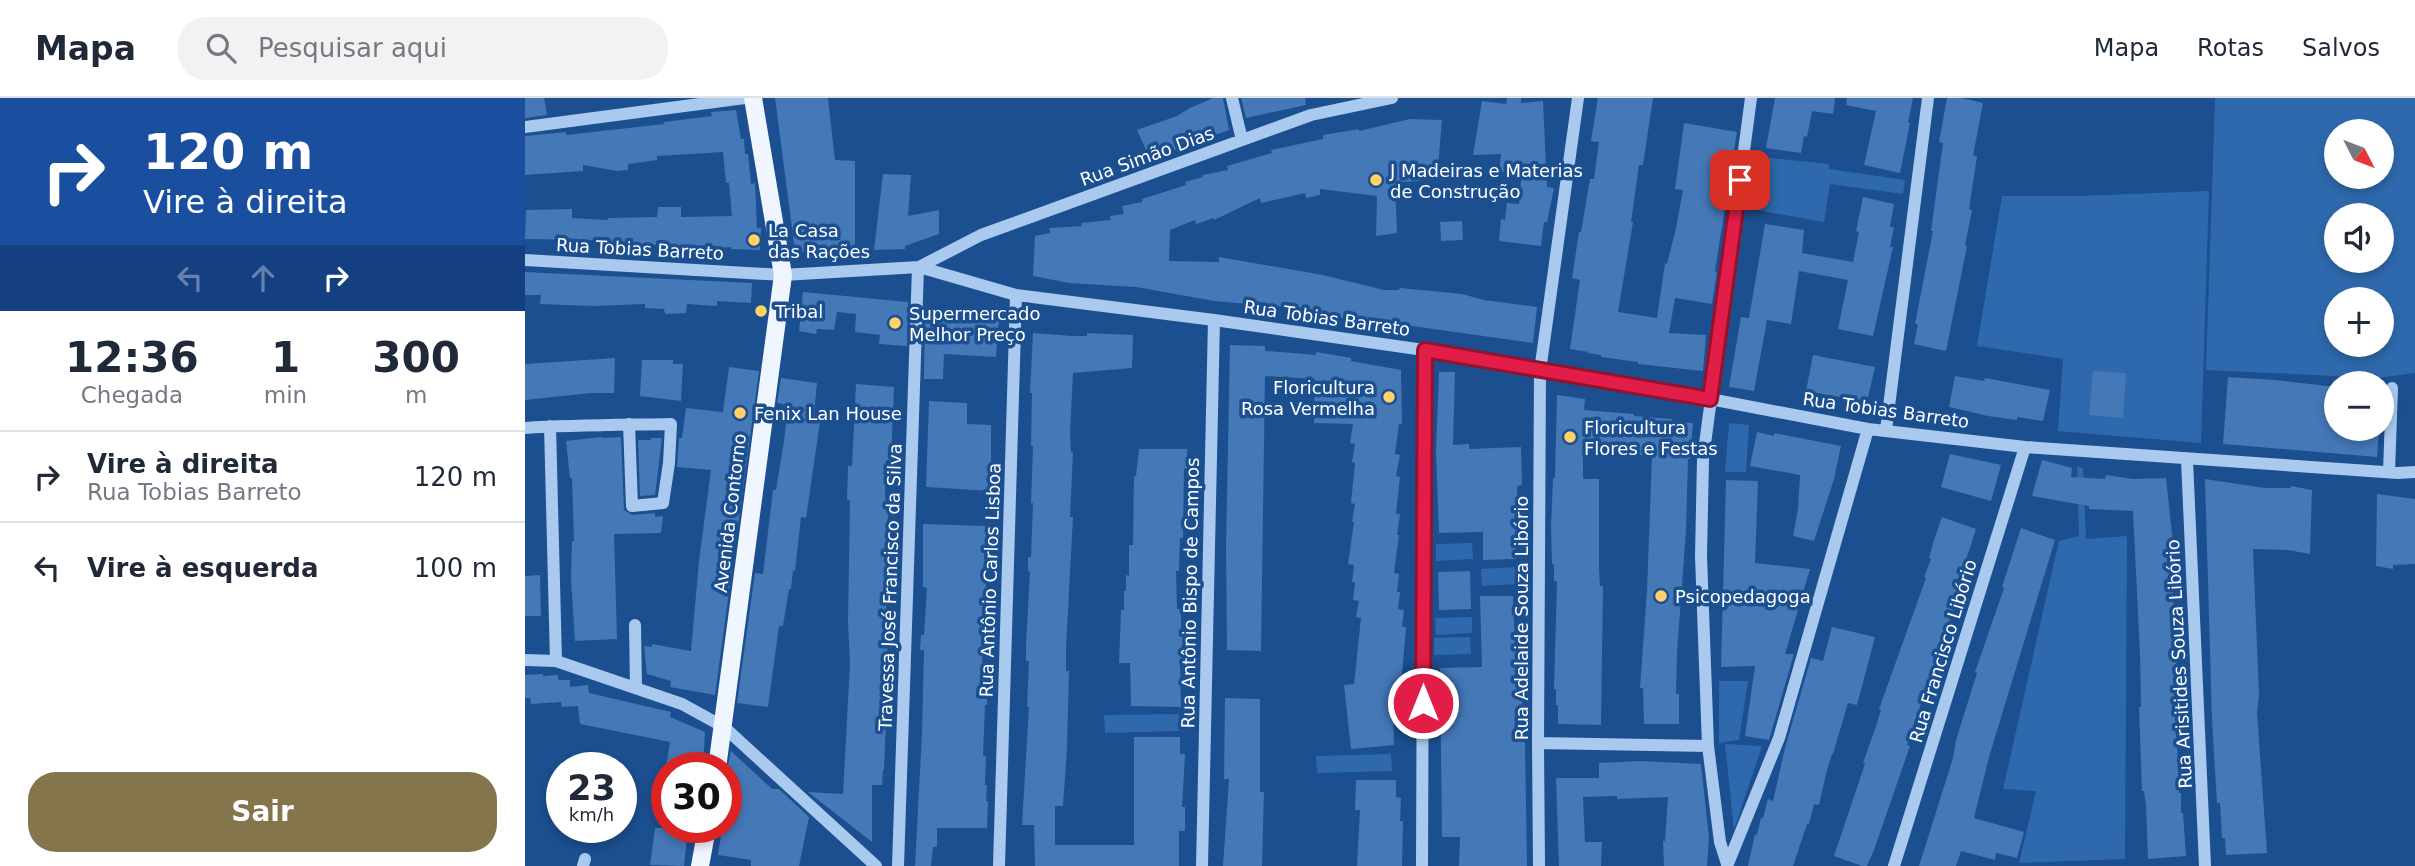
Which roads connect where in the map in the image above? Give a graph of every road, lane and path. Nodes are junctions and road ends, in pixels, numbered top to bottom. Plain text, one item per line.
1 (745, 98) edge
2 (753, 98) edge
3 (1232, 98) edge
4 (1392, 98) edge
5 (1578, 98) edge
6 (1751, 98) edge
7 (1928, 98) edge
8 (525, 127) edge
9 (1243, 140) junction
10 (525, 260) edge
11 (918, 267) junction
12 (782, 275) junction
13 (1016, 295) junction
14 (1214, 320) junction
15 (1425, 350) junction
16 (1541, 371) junction
17 (1710, 399) junction
18 (629, 424) junction
19 (550, 426) junction
20 (525, 428) edge
21 (1868, 429) junction
22 (1886, 430) junction
23 (2390, 441) edge
24 (2025, 447) junction
25 (2187, 460) junction
26 (2389, 472) junction
27 (2415, 472) edge
28 (635, 625) dead end
29 (525, 660) edge
30 (557, 661) junction
31 (636, 688) junction
32 (724, 727) junction
33 (1538, 743) junction
34 (1708, 746) junction
35 (720, 752) edge
36 (704, 843) edge
37 (1727, 865) edge
38 (700, 866) edge
39 (876, 866) edge
40 (898, 866) edge
41 (999, 866) edge
42 (1202, 866) edge
43 (1422, 866) edge
44 (1539, 866) edge
45 (1894, 866) edge
46 (2205, 866) edge

1 - 8 street
2 - 12 main road, Avenida Contorno
3 - 9 street
4 - 9 street, Rua Simão Dias
5 - 16 street, Rua Adelaide Souza Libório
6 - 17 street
7 - 22 street
9 - 11 street, Rua Simão Dias
10 - 12 street, Rua Tobias Barreto
11 - 12 street, Rua Tobias Barreto
11 - 13 street, Rua Tobias Barreto
11 - 40 street, Travessa José Francisco da Silva
12 - 32 main road, Avenida Contorno
13 - 14 street, Rua Tobias Barreto
13 - 41 street, Rua Antônio Carlos Lisboa
14 - 15 street, Rua Tobias Barreto
14 - 42 street, Rua Antônio Bispo de Campos
15 - 16 street, Rua Tobias Barreto
15 - 43 street
16 - 17 street, Rua Tobias Barreto
16 - 33 street, Rua Adelaide Souza Libório
17 - 21 street, Rua Tobias Barreto
17 - 34 street
18 - 18 street
18 - 19 street
19 - 20 street
19 - 30 street
21 - 22 street, Rua Tobias Barreto
21 - 37 street
22 - 24 street, Rua Tobias Barreto
23 - 26 street
24 - 25 street, Rua Tobias Barreto
24 - 45 street, Rua Francisco Libório
25 - 26 street, Rua Tobias Barreto
25 - 46 street, Rua Arisitides Souza Libório
26 - 27 street, Rua Tobias Barreto
28 - 31 street
29 - 30 street
30 - 31 street
31 - 32 street
32 - 35 main road, Avenida Contorno
32 - 39 street
33 - 34 street
33 - 44 street, Rua Adelaide Souza Libório
34 - 37 street
36 - 38 main road

